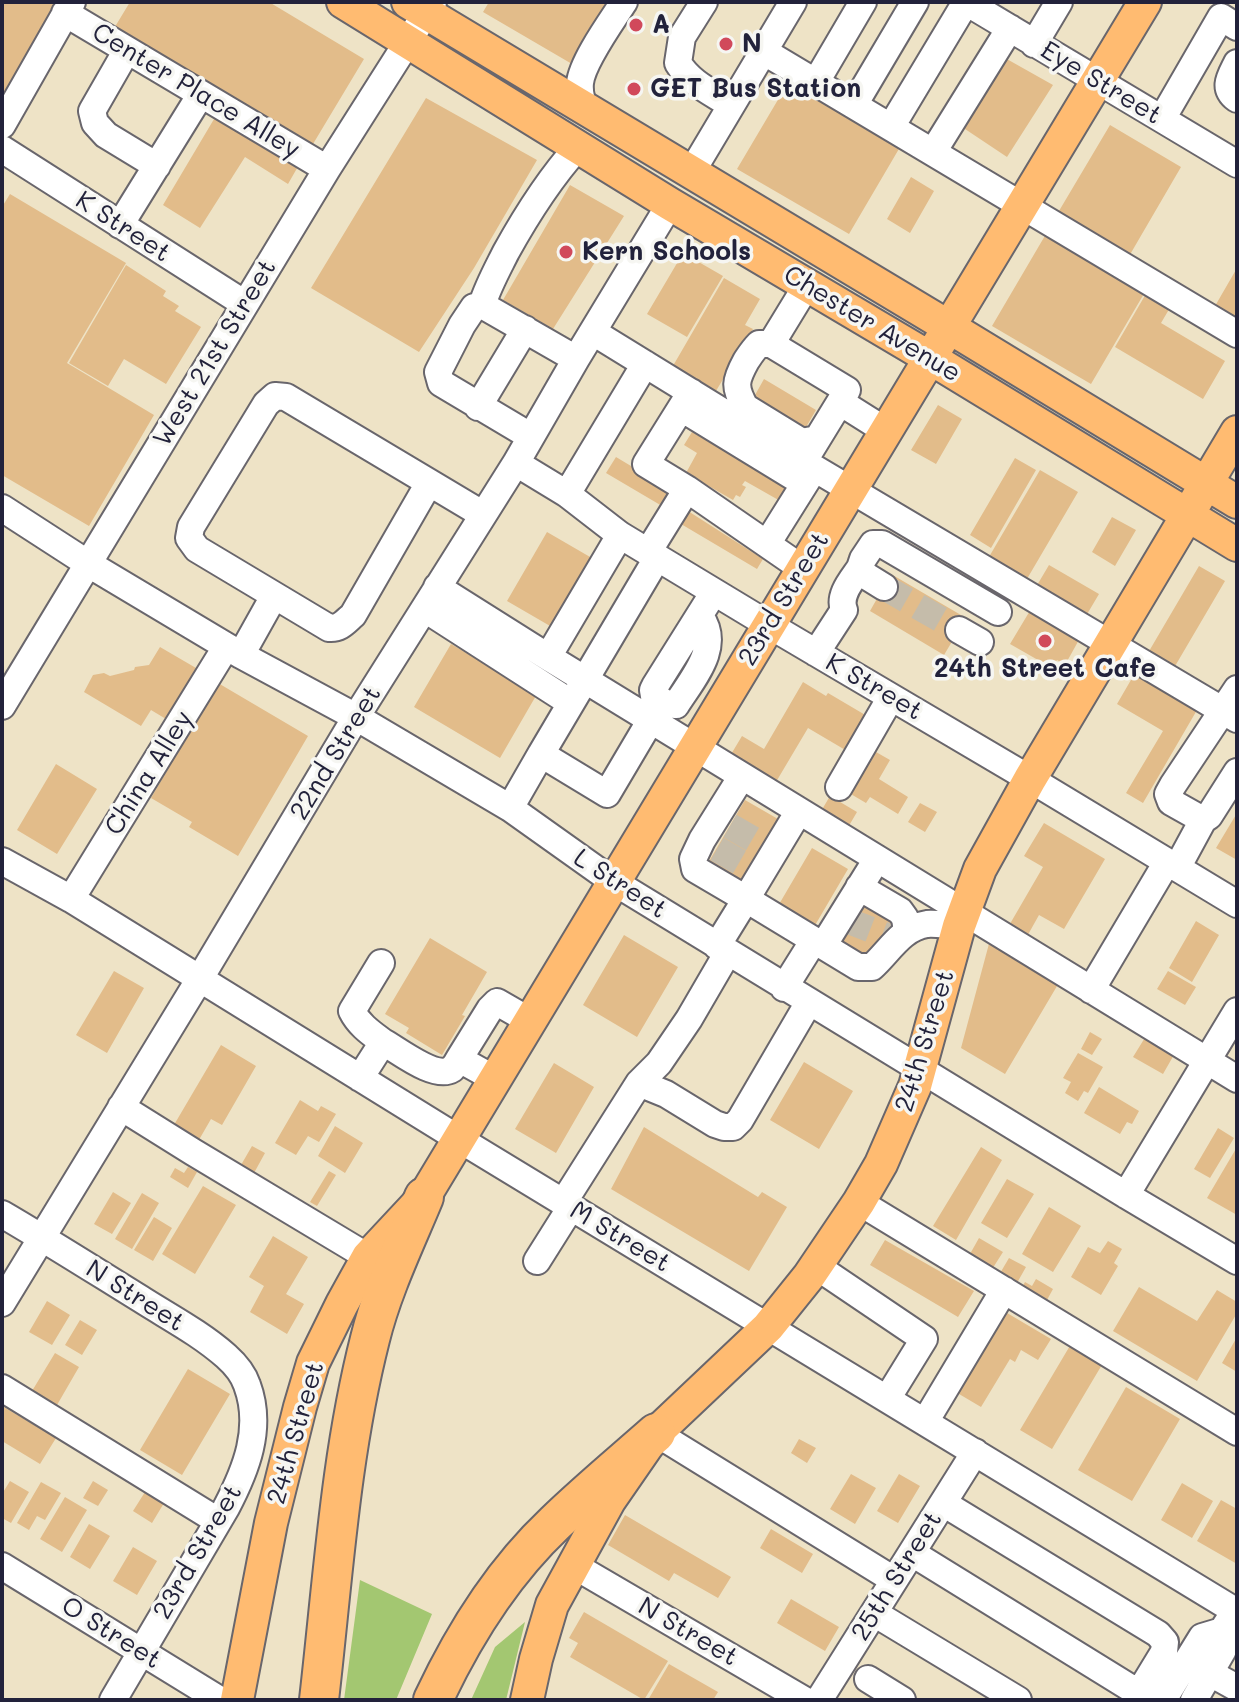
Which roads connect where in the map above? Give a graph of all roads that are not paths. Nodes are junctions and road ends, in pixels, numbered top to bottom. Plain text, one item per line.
1 (343, 2) edge
2 (624, 2) edge
3 (704, 2) edge
4 (793, 2) edge
5 (863, 2) edge
6 (915, 2) edge
7 (966, 2) edge
8 (1059, 2) edge
9 (1145, 2) edge
10 (422, 6) edge
11 (69, 7) edge
12 (1229, 15) edge
13 (1010, 28) junction
14 (408, 42) junction
15 (1034, 44) junction
16 (127, 50) junction
17 (763, 51) junction
18 (1237, 63) edge
19 (1097, 81) junction
20 (816, 82) junction
21 (201, 94) junction
22 (1237, 99) edge
23 (731, 105) junction
24 (854, 105) junction
25 (585, 109) junction
26 (1162, 119) junction
27 (2, 125) edge
28 (891, 127) junction
29 (578, 147) junction
30 (2, 149) edge
31 (933, 152) junction
32 (1237, 164) edge
33 (157, 166) junction
34 (327, 169) junction
35 (691, 173) junction
36 (670, 204) junction
37 (1022, 205) junction
38 (120, 225) junction
39 (807, 285) junction
40 (245, 304) junction
41 (482, 305) junction
42 (949, 327) junction
43 (525, 329) junction
44 (593, 332) junction
45 (1237, 334) edge
46 (771, 344) junction
47 (930, 358) junction
48 (576, 359) junction
49 (645, 364) junction
50 (686, 400) junction
51 (840, 402) junction
52 (478, 407) junction
53 (886, 431) junction
54 (1237, 432) edge
55 (530, 436) junction
56 (817, 439) junction
57 (516, 463) junction
58 (807, 471) junction
59 (429, 483) junction
60 (1206, 483) junction
61 (687, 489) junction
62 (851, 489) junction
63 (567, 494) junction
64 (1237, 502) edge
65 (2, 508) edge
66 (482, 514) junction
67 (1188, 515) junction
68 (620, 535) junction
69 (767, 544) junction
70 (1237, 545) edge
71 (653, 555) junction
72 (87, 563) junction
73 (860, 568) junction
74 (803, 569) junction
75 (884, 587) tunnel mouth
76 (714, 592) junction
77 (274, 596) junction
78 (431, 598) junction
79 (998, 612) dead end
80 (769, 625) junction
81 (1110, 645) junction
82 (234, 651) junction
83 (816, 653) junction
84 (548, 657) junction
85 (585, 680) junction
86 (891, 697) junction
87 (571, 703) junction
88 (2, 706) edge
89 (1232, 707) edge
90 (657, 711) junction
91 (356, 717) junction
92 (695, 747) junction
93 (541, 754) junction
94 (1237, 772) edge
95 (742, 776) junction
96 (1030, 779) junction
97 (839, 787) dead end
98 (510, 808) junction
99 (799, 811) junction
100 (1203, 820) junction
101 (877, 859) junction
102 (2, 861) edge
103 (1172, 865) junction
104 (614, 882) junction
105 (859, 887) junction
106 (71, 899) junction
107 (746, 899) junction
108 (1237, 904) edge
109 (961, 919) junction
110 (897, 936) junction
111 (818, 943) junction
112 (723, 949) junction
113 (381, 963) dead end
114 (199, 980) junction
115 (784, 988) junction
116 (1091, 990) junction
117 (809, 1002) junction
118 (1237, 1011) edge
119 (530, 1021) junction
120 (383, 1042) junction
121 (459, 1059) junction
122 (1207, 1061) junction
123 (431, 1070) junction
124 (919, 1070) junction
125 (360, 1078) junction
126 (495, 1079) junction
127 (1237, 1079) edge
128 (639, 1083) junction
129 (121, 1107) junction
130 (408, 1108) junction
131 (459, 1139) junction
132 (1126, 1195) junction
133 (424, 1197) junction
134 (859, 1202) junction
135 (567, 1205) junction
136 (2, 1214) edge
137 (42, 1238) junction
138 (368, 1257) junction
139 (537, 1261) dead end
140 (1237, 1261) edge
141 (816, 1266) junction
142 (1004, 1290) junction
143 (2, 1303) edge
144 (768, 1327) junction
145 (2, 1388) edge
146 (250, 1394) joint
147 (887, 1399) junction
148 (925, 1422) junction
149 (1237, 1432) edge
150 (656, 1433) junction
151 (975, 1452) junction
152 (943, 1503) junction
153 (218, 1521) junction
154 (912, 1553) junction
155 (573, 1565) junction
156 (2, 1566) edge
157 (894, 1580) junction
158 (874, 1613) junction
159 (1231, 1618) edge
160 (140, 1652) junction
161 (868, 1679) dead end
162 (1225, 1686) edge
163 (1151, 1698) edge
164 (113, 1700) edge
165 (220, 1700) edge
166 (237, 1700) edge
167 (317, 1700) edge
168 (433, 1700) edge
169 (527, 1700) edge
170 (804, 1700) edge
171 (819, 1700) edge
172 (902, 1700) edge
173 (1018, 1700) edge
174 (1194, 1700) edge

1 - 14 main road, Chester Avenue
2 - 25 street
3 - 23 street
4 - 17 street
5 - 20 street
6 - 24 street
7 - 13 street, Eye Street
7 - 28 street
8 - 15 street
9 - 19 main road, 23rd Street
10 - 14 street, West 21st Street
10 - 25 main road, Chester Avenue
11 - 16 street, Center Place Alley
11 - 27 street
12 - 26 street
13 - 15 street, Eye Street
13 - 31 street
14 - 29 main road, Chester Avenue
14 - 34 street, West 21st Street
15 - 19 street, Eye Street
16 - 21 street, Center Place Alley
16 - 33 street
17 - 20 street
17 - 23 street
18 - 22 street
19 - 26 street, Eye Street
19 - 37 main road, 23rd Street
20 - 24 street
21 - 33 street
21 - 34 street, Center Place Alley
23 - 35 street
24 - 28 street
25 - 35 main road, Chester Avenue
26 - 32 street, Eye Street
28 - 31 street
29 - 36 main road, Chester Avenue
29 - 41 street
30 - 38 street, K Street
31 - 37 street
33 - 38 street
34 - 40 street, West 21st Street
35 - 42 main road, Chester Avenue
36 - 39 main road, Chester Avenue
36 - 44 street, 22nd Street
37 - 42 main road, 23rd Street
37 - 45 street
38 - 40 street, K Street
39 - 46 street
39 - 47 main road, Chester Avenue
40 - 72 street, West 21st Street
41 - 43 street
41 - 52 street
42 - 47 main road, 23rd Street
42 - 60 main road, Chester Avenue
43 - 48 street
43 - 52 street
44 - 48 street, 22nd Street
44 - 49 street
46 - 51 street
46 - 56 street
47 - 53 main road, 23rd Street
47 - 67 main road, Chester Avenue
48 - 55 street, 22nd Street
49 - 50 street
49 - 63 street
50 - 58 street
50 - 61 street
51 - 53 street
51 - 56 street
52 - 55 street
53 - 62 main road, 23rd Street
54 - 60 main road, 24th Street
55 - 57 street, 22nd Street
56 - 58 street
57 - 63 street, K Street
57 - 66 street, 22nd Street
58 - 62 street
58 - 69 street
59 - 66 street
59 - 77 street
59 - 77 street
60 - 64 main road, Chester Avenue
60 - 67 main road, 24th Street
61 - 69 street
61 - 71 street
62 - 74 main road, 23rd Street
62 - 81 street
63 - 68 street, K Street
65 - 72 street, L Street
66 - 78 street, 22nd Street
67 - 70 main road, Chester Avenue
67 - 81 main road, 24th Street
68 - 71 street, K Street
68 - 84 street
69 - 74 street
71 - 76 street, K Street
71 - 85 street
72 - 82 street, L Street
72 - 88 street, West 21st Street
73 - 75 street
73 - 79 street
73 - 83 street
74 - 80 main road, 23rd Street
76 - 80 street, K Street
76 - 90 street
77 - 82 street, China Alley
78 - 84 street
78 - 87 street
78 - 91 street, 22nd Street
80 - 83 street, K Street
80 - 92 main road, 23rd Street
81 - 89 street
81 - 96 main road, 24th Street
82 - 91 street, L Street
82 - 106 street, China Alley
83 - 86 street, K Street
84 - 85 street
85 - 87 street
85 - 90 street
86 - 96 street, K Street
86 - 97 street
87 - 93 street
89 - 100 street
90 - 92 street
90 - 93 street
91 - 98 street, L Street
91 - 114 street, 22nd Street
92 - 95 street
92 - 104 main road, 23rd Street
93 - 98 street
94 - 100 street
95 - 99 street
95 - 107 street
96 - 103 street, K Street
96 - 109 main road, 24th Street
98 - 104 street, L Street
99 - 101 street
99 - 107 street
100 - 103 street
101 - 105 street
101 - 109 street
102 - 106 street, M Street
103 - 108 street, K Street
103 - 116 street
104 - 112 street, L Street
104 - 119 main road, 23rd Street
105 - 110 street
105 - 111 street
106 - 114 street, M Street
107 - 111 street
107 - 112 street
109 - 110 street
109 - 116 street
109 - 124 main road, 24th Street
110 - 111 street
111 - 115 street
112 - 115 street, L Street
112 - 128 street
113 - 120 street
114 - 125 street, M Street
114 - 129 street, 22nd Street
115 - 117 street, L Street
116 - 122 street
117 - 124 street, L Street
117 - 128 street
118 - 122 street
119 - 121 street
119 - 126 main road, 23rd Street
120 - 123 street
120 - 125 street
121 - 123 street
121 - 126 street
122 - 127 street
122 - 132 street
123 - 130 street
124 - 132 street, L Street
124 - 134 main road, 24th Street
125 - 130 street, M Street
126 - 131 main road, 23rd Street
128 - 135 street
129 - 137 street, 22nd Street
129 - 138 street
130 - 131 street, M Street
131 - 133 main road, 23rd Street
131 - 135 street, M Street
132 - 140 street, L Street
133 - 138 main road, 24th Street
133 - 167 highway
134 - 141 main road, 24th Street
134 - 142 street
135 - 139 street
135 - 144 street, M Street
136 - 137 street, N Street
137 - 143 street, 22nd Street
137 - 146 street, N Street
138 - 166 main road, 24th Street
141 - 144 main road, 24th Street
141 - 147 street
142 - 148 street
142 - 149 street
144 - 147 street, M Street
144 - 150 main road, 24th Street
145 - 153 street
146 - 153 street, 23rd Street
147 - 148 street, M Street
148 - 151 street, M Street
150 - 155 main road, 24th Street
150 - 157 street
150 - 168 highway
151 - 152 street, 25th Street
151 - 159 street, M Street
152 - 154 street, 25th Street
152 - 163 street
153 - 160 street, 23rd Street
154 - 157 street, 25th Street
154 - 163 street
155 - 169 main road, 24th Street
155 - 170 street, N Street
156 - 160 street, O Street
157 - 158 street, 25th Street
158 - 171 street, 25th Street
158 - 173 street
159 - 162 street
159 - 163 street
160 - 164 street, 23rd Street
160 - 165 street, O Street
161 - 172 street
162 - 174 street

